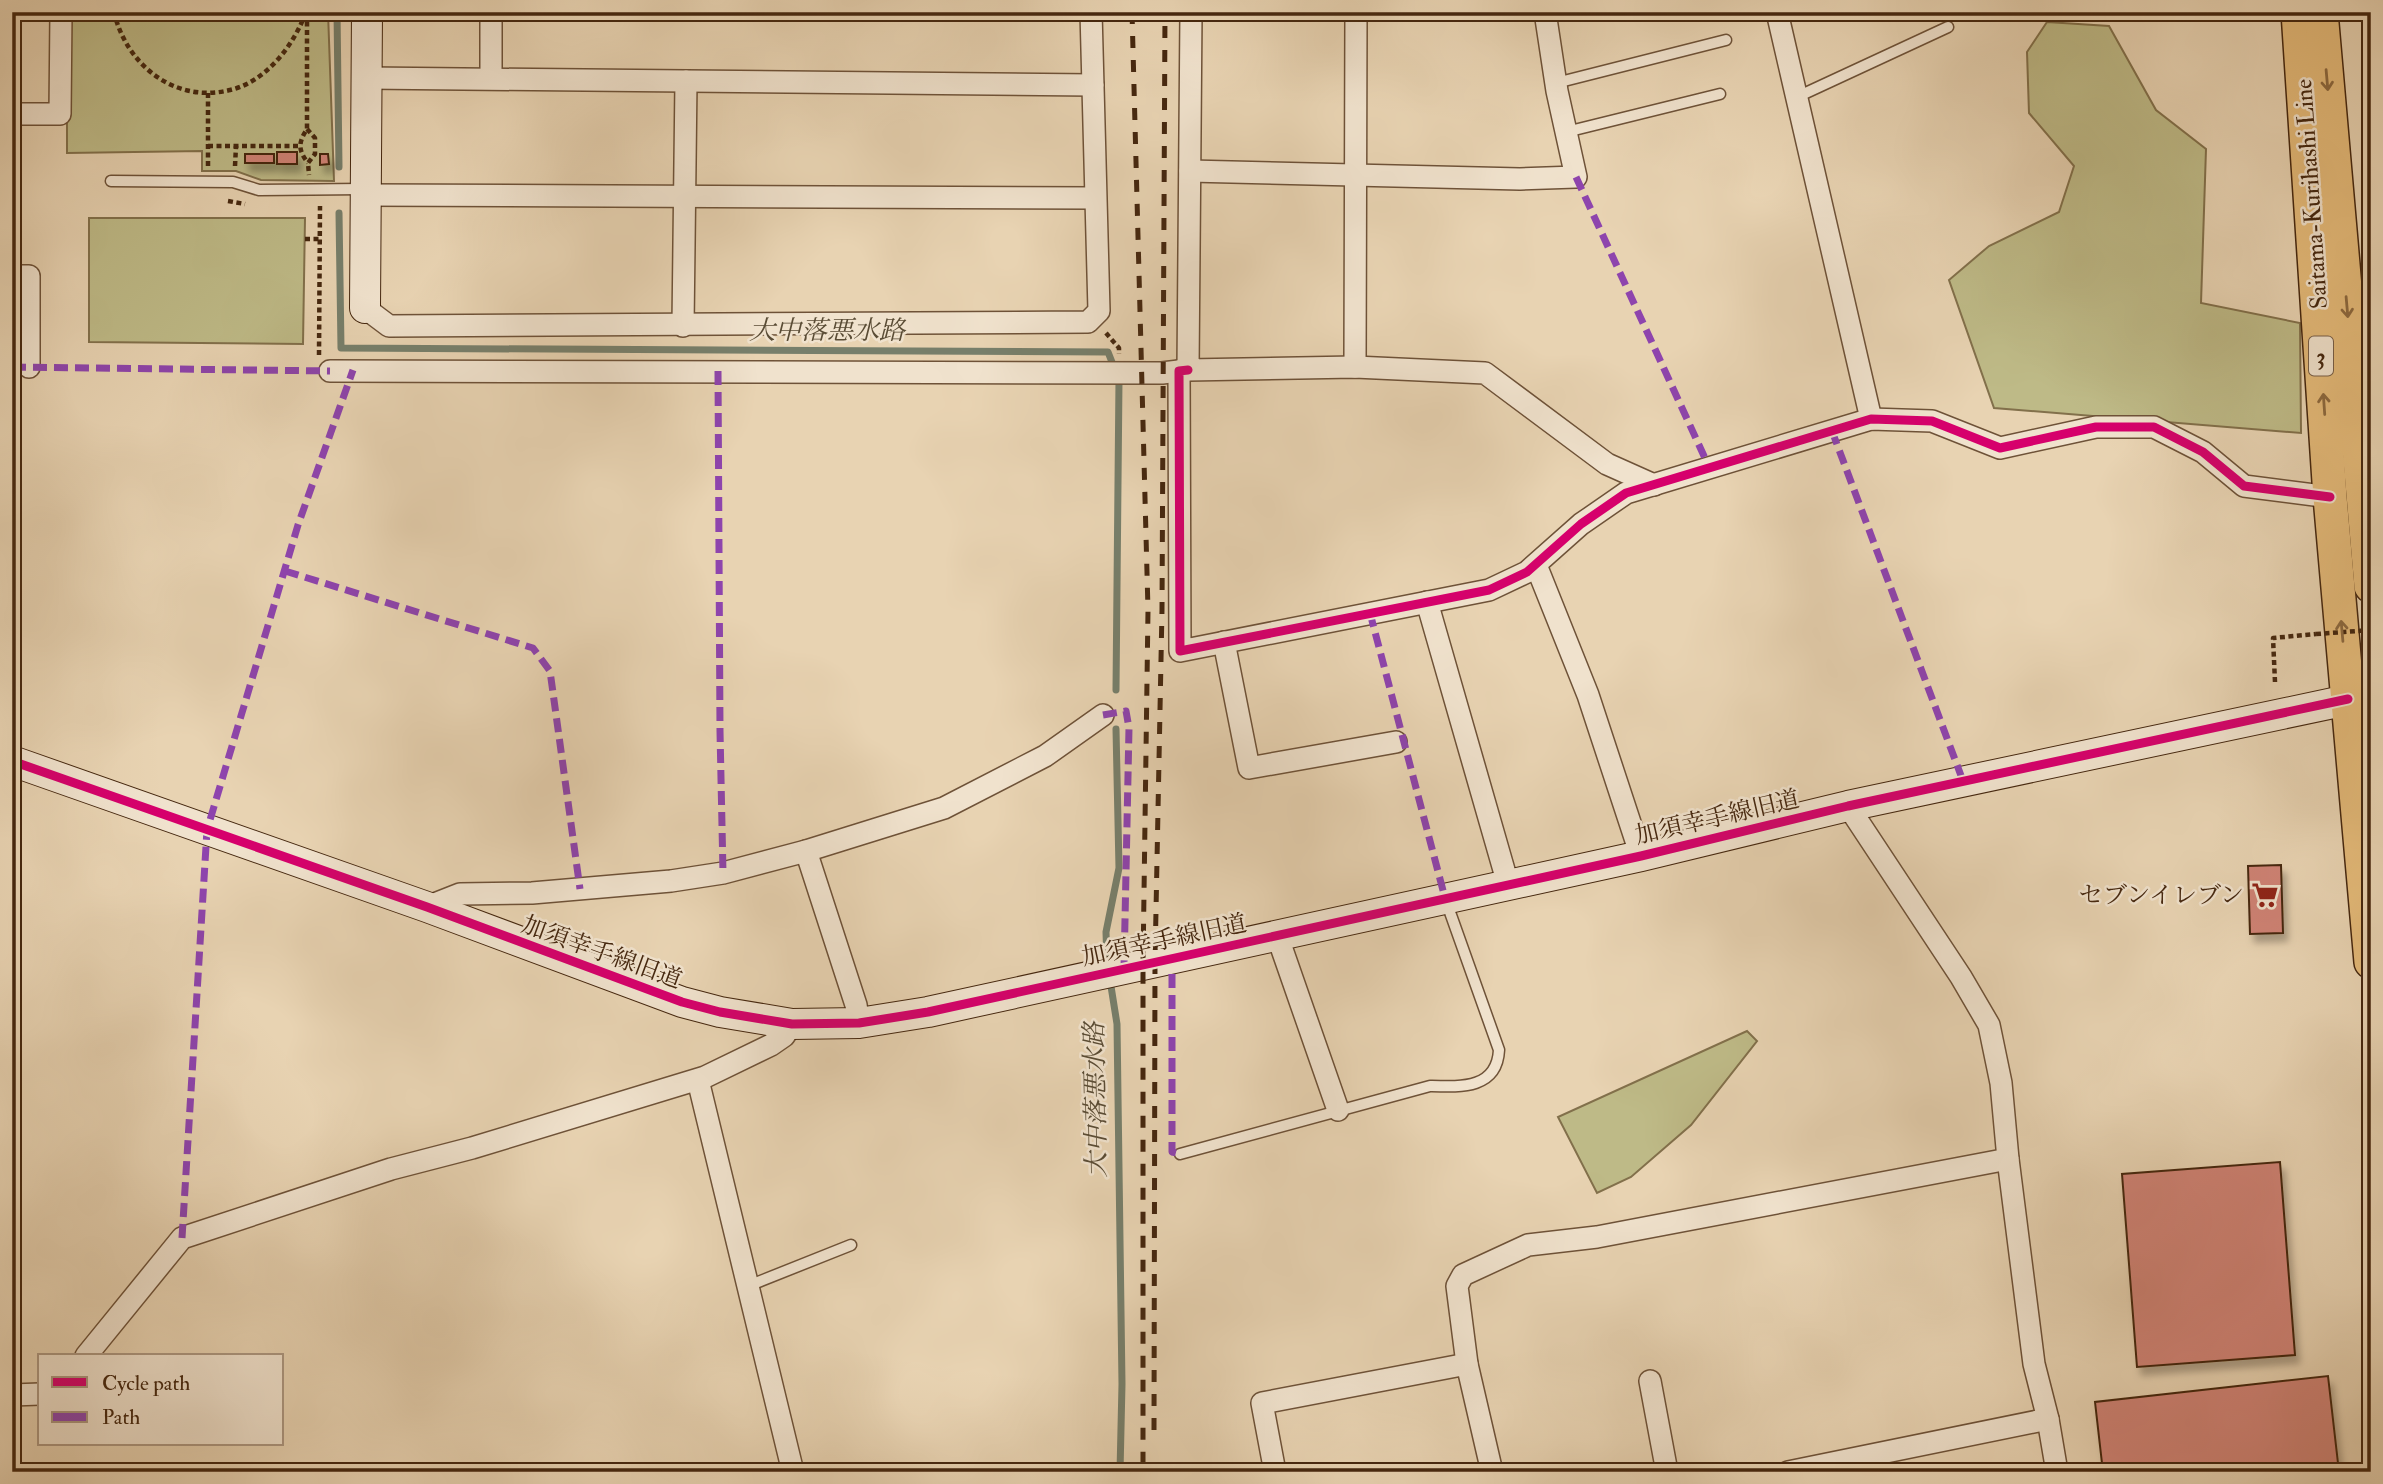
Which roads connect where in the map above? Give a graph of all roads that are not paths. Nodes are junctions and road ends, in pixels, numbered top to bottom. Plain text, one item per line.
1 (61, 12) edge
2 (366, 12) edge
3 (491, 12) edge
4 (1091, 12) edge
5 (1191, 12) edge
6 (1356, 12) edge
7 (1545, 12) edge
8 (1777, 12) edge
9 (2298, 12) edge
10 (2321, 12) edge
11 (1948, 27) dead end
12 (1726, 40) dead end
13 (367, 78) junction
14 (491, 78) junction
15 (686, 82) junction
16 (1556, 83) junction
17 (1093, 85) junction
18 (1720, 94) dead end
19 (1797, 97) junction
20 (12, 114) edge
21 (1566, 132) junction
22 (1190, 171) junction
23 (1356, 175) junction
24 (111, 181) dead end
25 (365, 192) junction
26 (685, 198) junction
27 (1095, 198) junction
28 (12, 276) edge
29 (365, 308) joint
30 (683, 326) junction
31 (325, 364) road end
32 (29, 367) dead end
33 (1355, 367) junction
34 (1184, 371) junction
35 (1871, 419) junction
36 (1654, 485) junction
37 (2330, 497) junction
38 (1536, 565) junction
39 (2371, 586) edge
40 (1427, 602) junction
41 (1224, 642) junction
42 (2359, 697) edge
43 (1103, 715) dead end
44 (1396, 742) dead end
45 (12, 761) edge
46 (1848, 806) junction
47 (806, 851) junction
48 (1641, 856) junction
49 (1508, 884) junction
50 (1445, 898) junction
51 (427, 907) junction
52 (1277, 935) junction
53 (2371, 962) edge
54 (859, 1023) junction
55 (792, 1024) junction
56 (698, 1080) junction
57 (1338, 1110) junction
58 (1180, 1154) dead end
59 (2008, 1159) junction
60 (851, 1245) dead end
61 (748, 1286) junction
62 (88, 1354) edge
63 (1467, 1364) junction
64 (1650, 1381) dead end
65 (38, 1394) edge
66 (12, 1395) edge
67 (2048, 1419) junction
68 (793, 1472) edge
69 (1275, 1472) edge
70 (1492, 1472) edge
71 (1667, 1472) edge
72 (1788, 1472) edge
73 (2057, 1472) edge

1 - 20 street
2 - 13 street
3 - 14 street
4 - 17 street
5 - 22 street
6 - 23 street
7 - 16 street
8 - 19 street
37 -> 9 main road, Saitama-Kurihashi Line / 3
10 -> 39 main road, Saitama-Kurihashi Line / 3
11 - 19 lane
12 - 16 lane
13 - 14 street
13 - 25 street
14 - 15 street
15 - 17 street
15 - 26 street
16 - 21 street
17 - 27 street
18 - 21 lane
19 - 35 street
21 - 23 street
22 - 23 street
22 - 34 street
23 - 33 street
24 - 25 lane
25 - 26 street
25 - 29 street
26 - 27 street
26 - 30 street
27 - 30 street
28 - 32 street
29 - 30 street
31 - 34 street
33 - 34 street
33 - 36 street
34 - 41 street
35 - 36 street
35 - 37 street
36 - 38 street
42 -> 37 main road, Saitama-Kurihashi Line / 3
38 - 40 street
38 - 48 street
40 - 41 street
40 - 49 street
41 - 44 street
42 - 46 street, 加須幸手線旧道
42 - 53 main road, Saitama-Kurihashi Line / 3
43 - 47 street
45 - 51 street, 加須幸手線旧道
46 - 48 street, 加須幸手線旧道
46 - 59 street
47 - 51 street
47 - 54 street
48 - 49 street, 加須幸手線旧道
49 - 50 street, 加須幸手線旧道
50 - 52 street, 加須幸手線旧道
50 - 57 lane
51 - 55 street, 加須幸手線旧道
52 - 54 street, 加須幸手線旧道
52 - 57 street
54 - 55 street, 加須幸手線旧道
55 - 56 street
56 - 61 street
56 - 62 street
57 - 58 lane
59 - 63 street
59 - 67 street
60 - 61 lane
61 - 68 street
63 - 69 street
63 - 70 street
64 - 71 street
65 - 66 street
67 - 72 street
67 - 73 street

